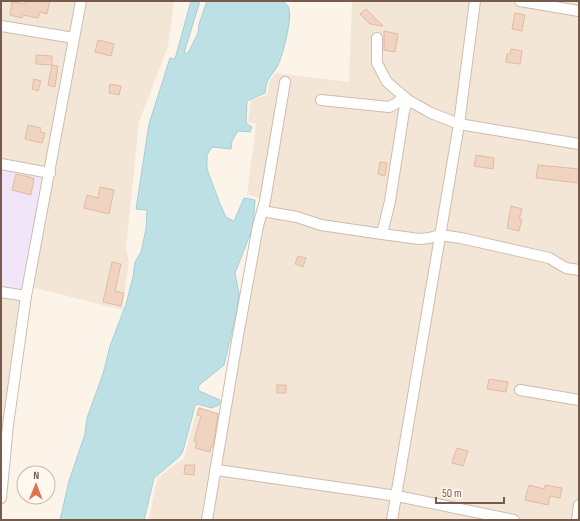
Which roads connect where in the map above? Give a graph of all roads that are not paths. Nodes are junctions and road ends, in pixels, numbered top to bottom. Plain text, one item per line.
1 (81, 1) edge
2 (475, 1) edge
3 (520, 1) edge
4 (579, 11) edge
5 (1, 26) edge
6 (74, 38) junction
7 (377, 38) dead end
8 (285, 82) dead end
9 (405, 98) junction
10 (321, 100) dead end
11 (459, 124) junction
12 (579, 144) edge
13 (1, 164) edge
14 (50, 174) junction
15 (262, 211) junction
16 (382, 234) junction
17 (440, 235) junction
18 (579, 270) edge
19 (1, 292) edge
20 (26, 296) junction
21 (520, 390) dead end
22 (579, 400) edge
23 (5, 424) edge
24 (217, 470) junction
25 (397, 496) junction
26 (1, 498) edge
27 (579, 505) edge
28 (207, 520) edge
29 (392, 520) edge
30 (514, 520) edge
31 (577, 520) edge

1 - 6 street
2 - 11 street
3 - 4 street
5 - 6 street
6 - 14 street
7 - 9 street
8 - 15 street
9 - 10 street
9 - 11 street
9 - 16 street
11 - 12 street
11 - 17 street
13 - 14 street
14 - 20 street
15 - 16 street
15 - 24 street
16 - 17 street
17 - 18 street
17 - 25 street
19 - 20 street
20 - 23 street
21 - 22 street
23 - 26 street
24 - 25 street
24 - 28 street
25 - 29 street
25 - 30 street
27 - 31 street

